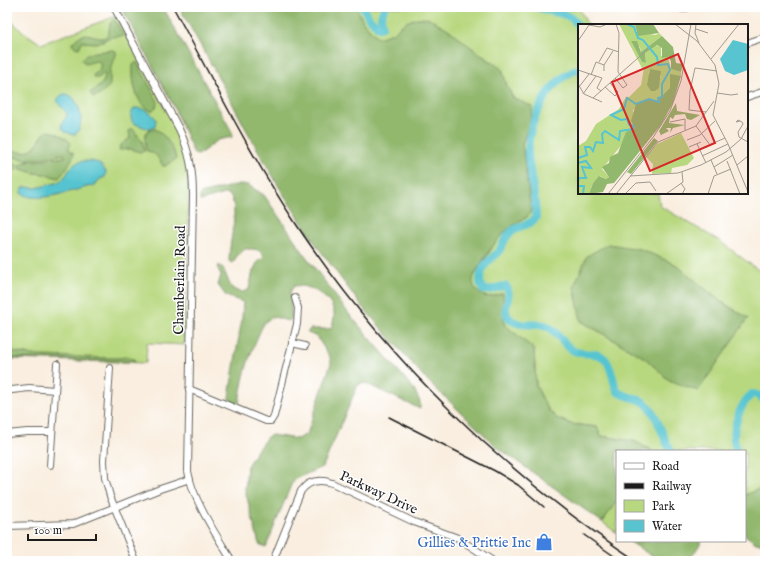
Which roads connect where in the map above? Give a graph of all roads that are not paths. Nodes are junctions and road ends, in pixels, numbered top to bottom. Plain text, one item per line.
1 (114, 7) edge
2 (676, 7) edge
3 (688, 7) edge
4 (765, 37) edge
5 (748, 43) edge
6 (765, 91) edge
7 (748, 97) edge
8 (295, 298) dead end
9 (292, 343) junction
10 (304, 346) dead end
11 (57, 364) dead end
12 (110, 368) dead end
13 (189, 389) junction
14 (12, 390) dead end
15 (55, 390) junction
16 (52, 432) junction
17 (7, 434) edge
18 (50, 465) dead end
19 (190, 479) junction
20 (115, 508) junction
21 (7, 526) edge
22 (136, 561) edge
23 (232, 561) edge
24 (273, 561) edge
25 (493, 561) edge

1 - 13 street, Chamberlain Road
2 - 3 street
4 - 5 street
6 - 7 street
8 - 9 street
9 - 10 street
9 - 13 street
11 - 15 street
12 - 20 street
13 - 19 street, Chamberlain Road
14 - 15 street
15 - 16 street
16 - 17 street
16 - 18 street
19 - 20 street
19 - 23 street, Chamberlain Road
20 - 21 street
20 - 22 street
24 - 25 street, Parkway Drive

